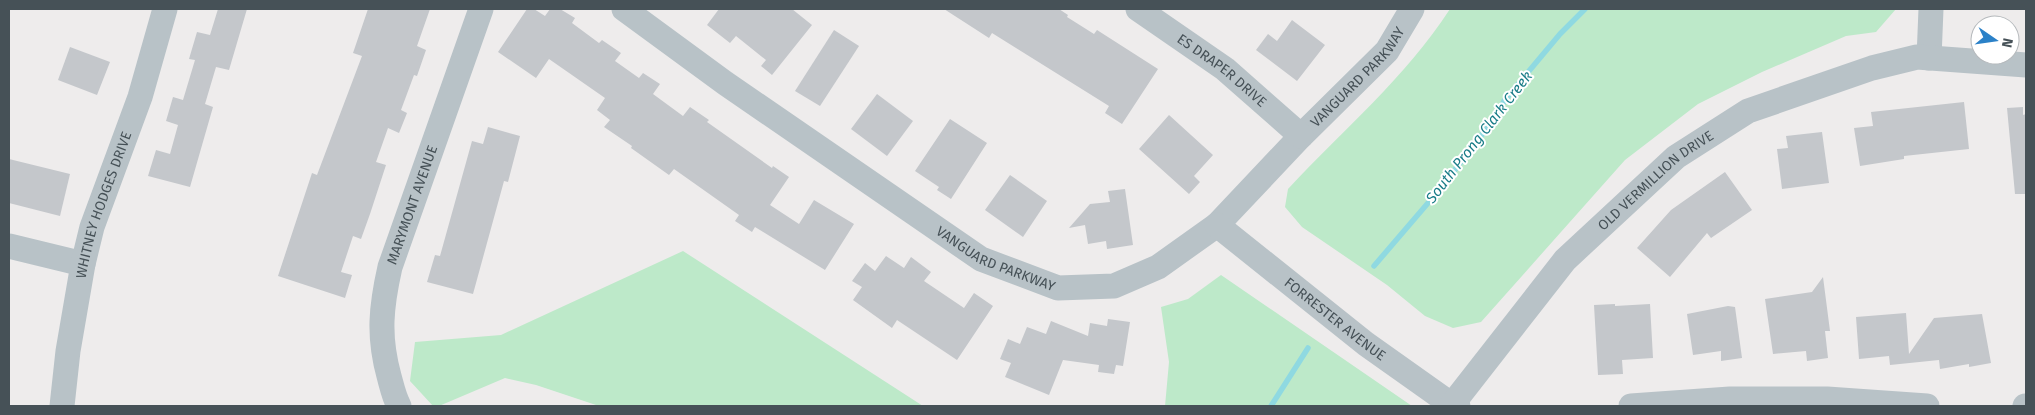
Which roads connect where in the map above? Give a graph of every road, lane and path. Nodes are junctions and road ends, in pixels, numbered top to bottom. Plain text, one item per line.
1 (165, 9) edge
2 (480, 9) edge
3 (624, 9) edge
4 (1138, 9) edge
5 (1412, 9) edge
6 (1931, 9) edge
7 (1929, 58) junction
8 (2026, 65) edge
9 (1301, 136) junction
10 (1217, 225) junction
11 (9, 246) edge
12 (83, 264) junction
13 (62, 406) edge
14 (399, 406) edge
15 (1454, 406) edge
16 (1631, 406) edge
17 (1927, 406) edge

1 - 12 street, WHITNEY HODGES DRIVE
2 - 14 street, MARYMONT AVENUE
3 - 10 street, VANGUARD PARKWAY
4 - 9 street, ES DRAPER DRIVE
5 - 9 street, VANGUARD PARKWAY
6 - 7 street
7 - 8 street, OLD VERMILLION DRIVE
7 - 15 street, OLD VERMILLION DRIVE
9 - 10 street, VANGUARD PARKWAY
10 - 15 street, FORRESTER AVENUE
11 - 12 street
12 - 13 street, WHITNEY HODGES DRIVE
16 - 17 street

